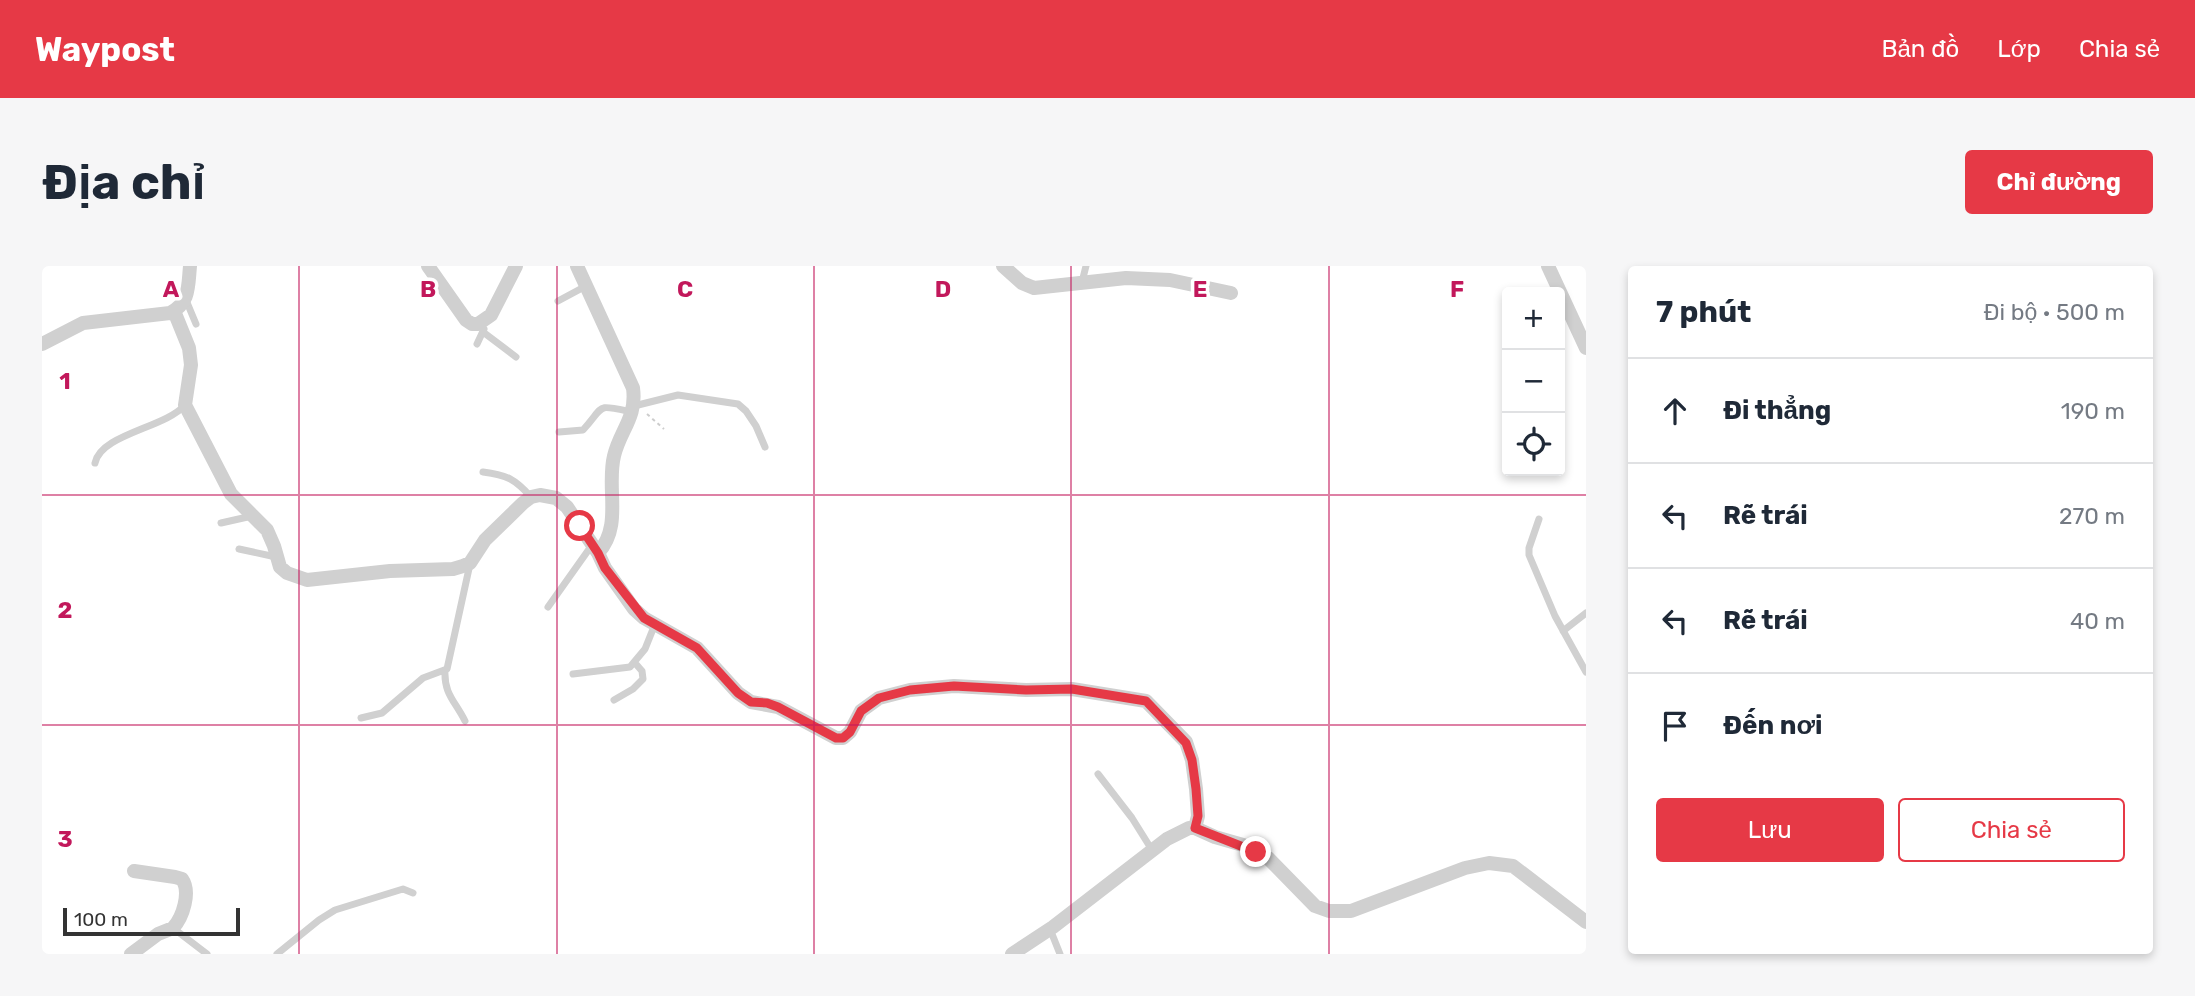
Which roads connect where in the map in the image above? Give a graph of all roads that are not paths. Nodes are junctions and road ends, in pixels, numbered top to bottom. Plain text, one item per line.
1 (190, 266) edge
2 (428, 266) edge
3 (516, 266) edge
4 (577, 266) edge
5 (1003, 266) edge
6 (1086, 266) edge
7 (1548, 266) edge
8 (1082, 283) junction
9 (586, 285) junction
10 (1231, 293) dead end
11 (186, 300) junction
12 (558, 301) dead end
13 (174, 312) junction
14 (196, 324) dead end
15 (484, 327) junction
16 (42, 344) edge
17 (477, 344) dead end
18 (1586, 348) edge
19 (516, 357) dead end
20 (185, 405) junction
21 (636, 407) junction
22 (559, 432) dead end
23 (765, 447) dead end
24 (94, 463) dead end
25 (483, 472) dead end
26 (531, 497) junction
27 (252, 516) junction
28 (1539, 519) dead end
29 (220, 523) dead end
30 (239, 549) dead end
31 (595, 549) junction
32 (276, 557) junction
33 (470, 563) junction
34 (548, 607) dead end
35 (1586, 613) edge
36 (655, 624) junction
37 (1563, 631) junction
38 (635, 663) junction
39 (445, 671) junction
40 (1586, 672) edge
41 (573, 674) dead end
42 (614, 700) dead end
43 (361, 718) dead end
44 (465, 721) dead end
45 (1098, 774) dead end
46 (1195, 828) junction
47 (1152, 850) junction
48 (134, 871) dead end
49 (413, 893) dead end
50 (1586, 922) edge
51 (173, 928) junction
52 (1050, 929) junction
53 (131, 954) edge
54 (207, 954) edge
55 (277, 954) edge
56 (1012, 954) edge
57 (1060, 954) edge

1 - 11 street
2 - 15 street
3 - 15 street
4 - 9 street
5 - 8 street
6 - 8 lane
7 - 18 street
8 - 10 street
9 - 12 lane
9 - 21 street
11 - 13 street
11 - 14 lane
13 - 16 street
13 - 20 street
15 - 17 lane
15 - 19 lane
20 - 24 lane
20 - 27 street
21 - 22 lane
21 - 23 lane
21 - 31 street
25 - 26 lane
26 - 31 street
26 - 33 street
27 - 29 lane
27 - 32 street
28 - 37 lane
30 - 32 lane
31 - 34 lane
31 - 36 street
32 - 33 street
33 - 39 lane
35 - 37 lane
36 - 38 lane
36 - 46 street
37 - 40 lane
38 - 41 lane
38 - 42 lane
39 - 43 lane
39 - 44 lane
45 - 47 lane
46 - 47 street
46 - 50 street
47 - 52 street
48 - 51 street
49 - 55 lane
51 - 53 street
51 - 54 lane
52 - 56 street
52 - 57 lane

